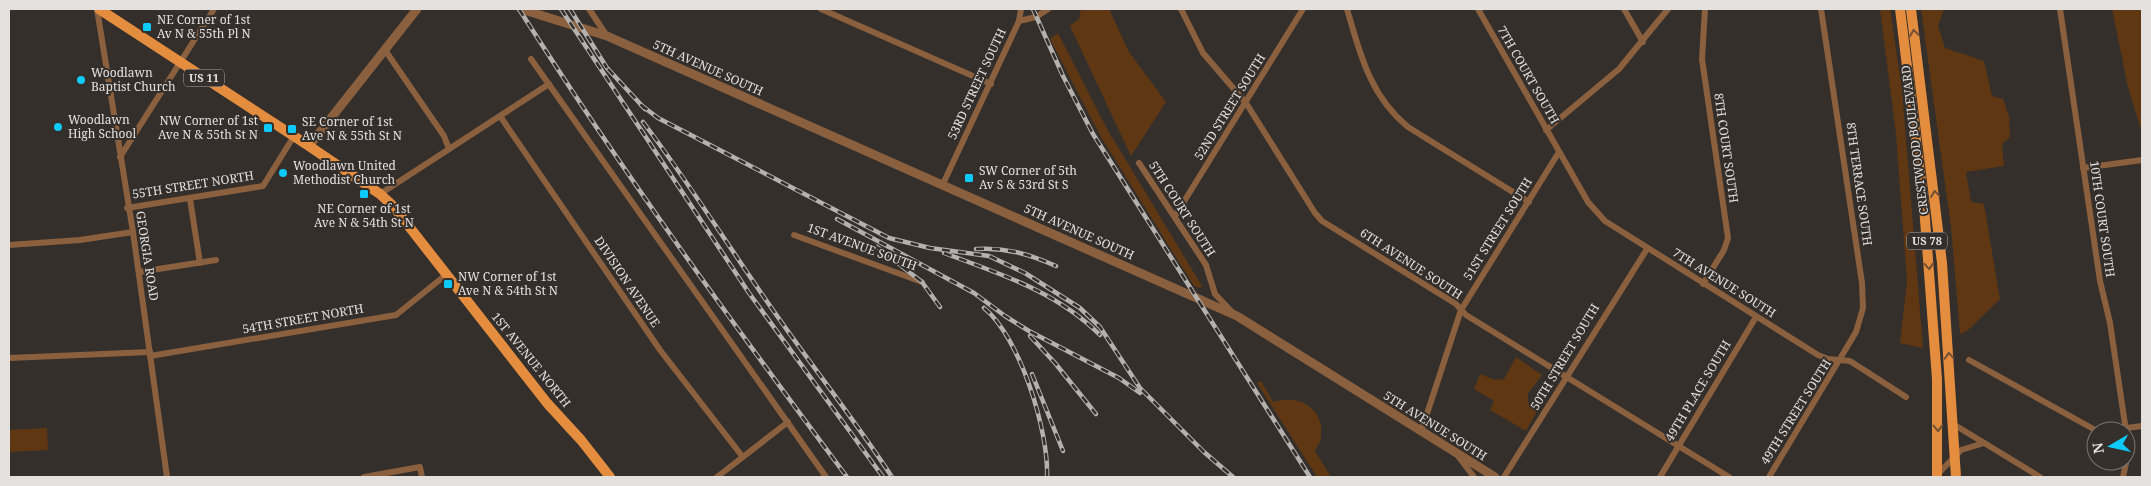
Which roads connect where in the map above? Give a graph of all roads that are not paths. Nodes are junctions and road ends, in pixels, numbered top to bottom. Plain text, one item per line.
1 (98, 9) edge
2 (214, 9) edge
3 (417, 9) edge
4 (521, 9) edge
5 (589, 9) edge
6 (821, 9) edge
7 (1021, 9) edge
8 (1048, 9) edge
9 (1181, 9) edge
10 (1303, 9) edge
11 (1347, 9) edge
12 (1478, 9) edge
13 (1624, 9) edge
14 (1668, 9) edge
15 (1705, 9) edge
16 (1821, 9) edge
17 (1900, 9) edge
18 (1911, 9) edge
19 (2060, 9) edge
20 (1019, 21) junction
21 (607, 36) junction
22 (1643, 42) junction
23 (385, 50) junction
24 (531, 59) dead end
25 (180, 62) junction
26 (549, 84) junction
27 (991, 84) junction
28 (1246, 103) junction
29 (500, 116) junction
30 (1546, 130) junction
31 (294, 136) junction
32 (310, 146) junction
33 (449, 149) junction
34 (1559, 152) junction
35 (120, 158) junction
36 (2142, 160) edge
37 (1139, 163) dead end
38 (2083, 168) junction
39 (942, 186) junction
40 (380, 194) junction
41 (190, 198) junction
42 (1529, 202) junction
43 (128, 208) junction
44 (1175, 216) junction
45 (133, 232) junction
46 (794, 235) dead end
47 (9, 245) edge
48 (1647, 249) junction
49 (216, 260) dead end
50 (200, 263) junction
51 (139, 272) junction
52 (447, 274) junction
53 (922, 282) dead end
54 (1703, 284) junction
55 (1461, 310) junction
56 (1237, 316) junction
57 (1756, 316) junction
58 (150, 354) junction
59 (9, 358) edge
60 (1842, 359) junction
61 (1970, 360) dead end
62 (1567, 376) junction
63 (1906, 396) dead end
64 (2125, 421) edge
65 (788, 422) junction
66 (1953, 424) junction
67 (2086, 425) edge
68 (1421, 432) junction
69 (1984, 443) junction
70 (1678, 446) junction
71 (1455, 453) junction
72 (742, 456) junction
73 (1955, 457) junction
74 (1937, 476) edge
75 (168, 477) edge
76 (364, 477) edge
77 (422, 477) edge
78 (610, 477) edge
79 (717, 477) edge
80 (826, 477) edge
81 (1474, 477) edge
82 (1495, 477) edge
83 (1504, 477) edge
84 (1660, 477) edge
85 (1729, 477) edge
86 (1769, 477) edge
87 (1956, 477) edge
88 (2040, 477) edge

1 - 25 main road, 1ST AVENUE NORTH / US 11
1 - 35 street, GEORGIA ROAD
2 - 25 street
3 - 23 street
4 - 21 street
5 - 21 street
6 - 27 street
7 - 20 street
8 - 20 street, 53RD STREET SOUTH
9 - 28 street, 6TH AVENUE SOUTH
10 - 28 street, 52ND STREET SOUTH
11 - 42 street
12 - 30 street, 7TH COURT SOUTH
13 - 22 street
14 - 22 street
15 - 54 street, 8TH COURT SOUTH
16 - 60 street, 8TH TERRACE SOUTH
17 -> 74 main road, CRESTWOOD BOULEVARD / US 78
66 -> 18 main road, CRESTWOOD BOULEVARD / US 78
19 - 38 street, 10TH COURT SOUTH
20 - 27 street, 53RD STREET SOUTH
21 - 39 street, 5TH AVENUE SOUTH
22 - 30 street
23 - 32 street
23 - 33 street
24 - 26 street
25 - 31 main road, 1ST AVENUE NORTH / US 11
25 - 35 street
26 - 29 street
26 - 65 street
27 - 39 street, 53RD STREET SOUTH
28 - 44 street, 52ND STREET SOUTH
28 - 55 street, 6TH AVENUE SOUTH
29 - 33 street
29 - 72 street, DIVISION AVENUE
30 - 34 street, 7TH COURT SOUTH
31 - 32 main road, 1ST AVENUE NORTH / US 11
31 - 41 street, 55TH STREET NORTH
32 - 40 main road, 1ST AVENUE NORTH / US 11
33 - 40 street
34 - 42 street, 51ST STREET SOUTH
34 - 48 street, 7TH AVENUE SOUTH
35 - 43 street, GEORGIA ROAD
36 - 38 street
37 - 44 street, 5TH COURT SOUTH
38 - 64 street, 10TH COURT SOUTH
39 - 56 street, 5TH AVENUE SOUTH
40 - 52 main road, 1ST AVENUE NORTH / US 11
41 - 43 street, 55TH STREET NORTH
41 - 50 street
42 - 55 street, 51ST STREET SOUTH
43 - 45 street, GEORGIA ROAD
44 - 56 street, 5TH COURT SOUTH
45 - 47 street
45 - 51 street, GEORGIA ROAD
46 - 53 street, 1ST AVENUE SOUTH
48 - 54 street, 7TH AVENUE SOUTH
48 - 62 street, 50TH STREET SOUTH
49 - 50 street
50 - 51 street
51 - 58 street, GEORGIA ROAD
52 - 58 street, 54TH STREET NORTH
52 - 78 main road, 1ST AVENUE NORTH / US 11
54 - 57 street, 7TH AVENUE SOUTH
55 - 62 street, 6TH AVENUE SOUTH
55 - 68 street, 51ST STREET SOUTH
56 - 68 street, 5TH AVENUE SOUTH
57 - 60 street, 7TH AVENUE SOUTH
57 - 70 street, 49TH PLACE SOUTH
58 - 59 street, 54TH STREET NORTH
58 - 75 street, GEORGIA ROAD
60 - 63 street, 7TH AVENUE SOUTH
60 - 86 street, 49TH STREET SOUTH
61 - 67 street
62 - 70 street, 6TH AVENUE SOUTH
62 - 83 street, 50TH STREET SOUTH
65 - 72 street
65 - 80 street
66 - 69 street
66 - 73 main road, CRESTWOOD BOULEVARD / US 78
68 - 71 street, 5TH AVENUE SOUTH
69 - 73 street
69 - 88 street
70 - 84 street, 49TH PLACE SOUTH
70 - 85 street, 6TH AVENUE SOUTH
71 - 81 street
71 - 82 street, 5TH AVENUE SOUTH
72 - 79 street
73 - 74 street
73 - 87 main road, CRESTWOOD BOULEVARD / US 78
76 - 77 street

